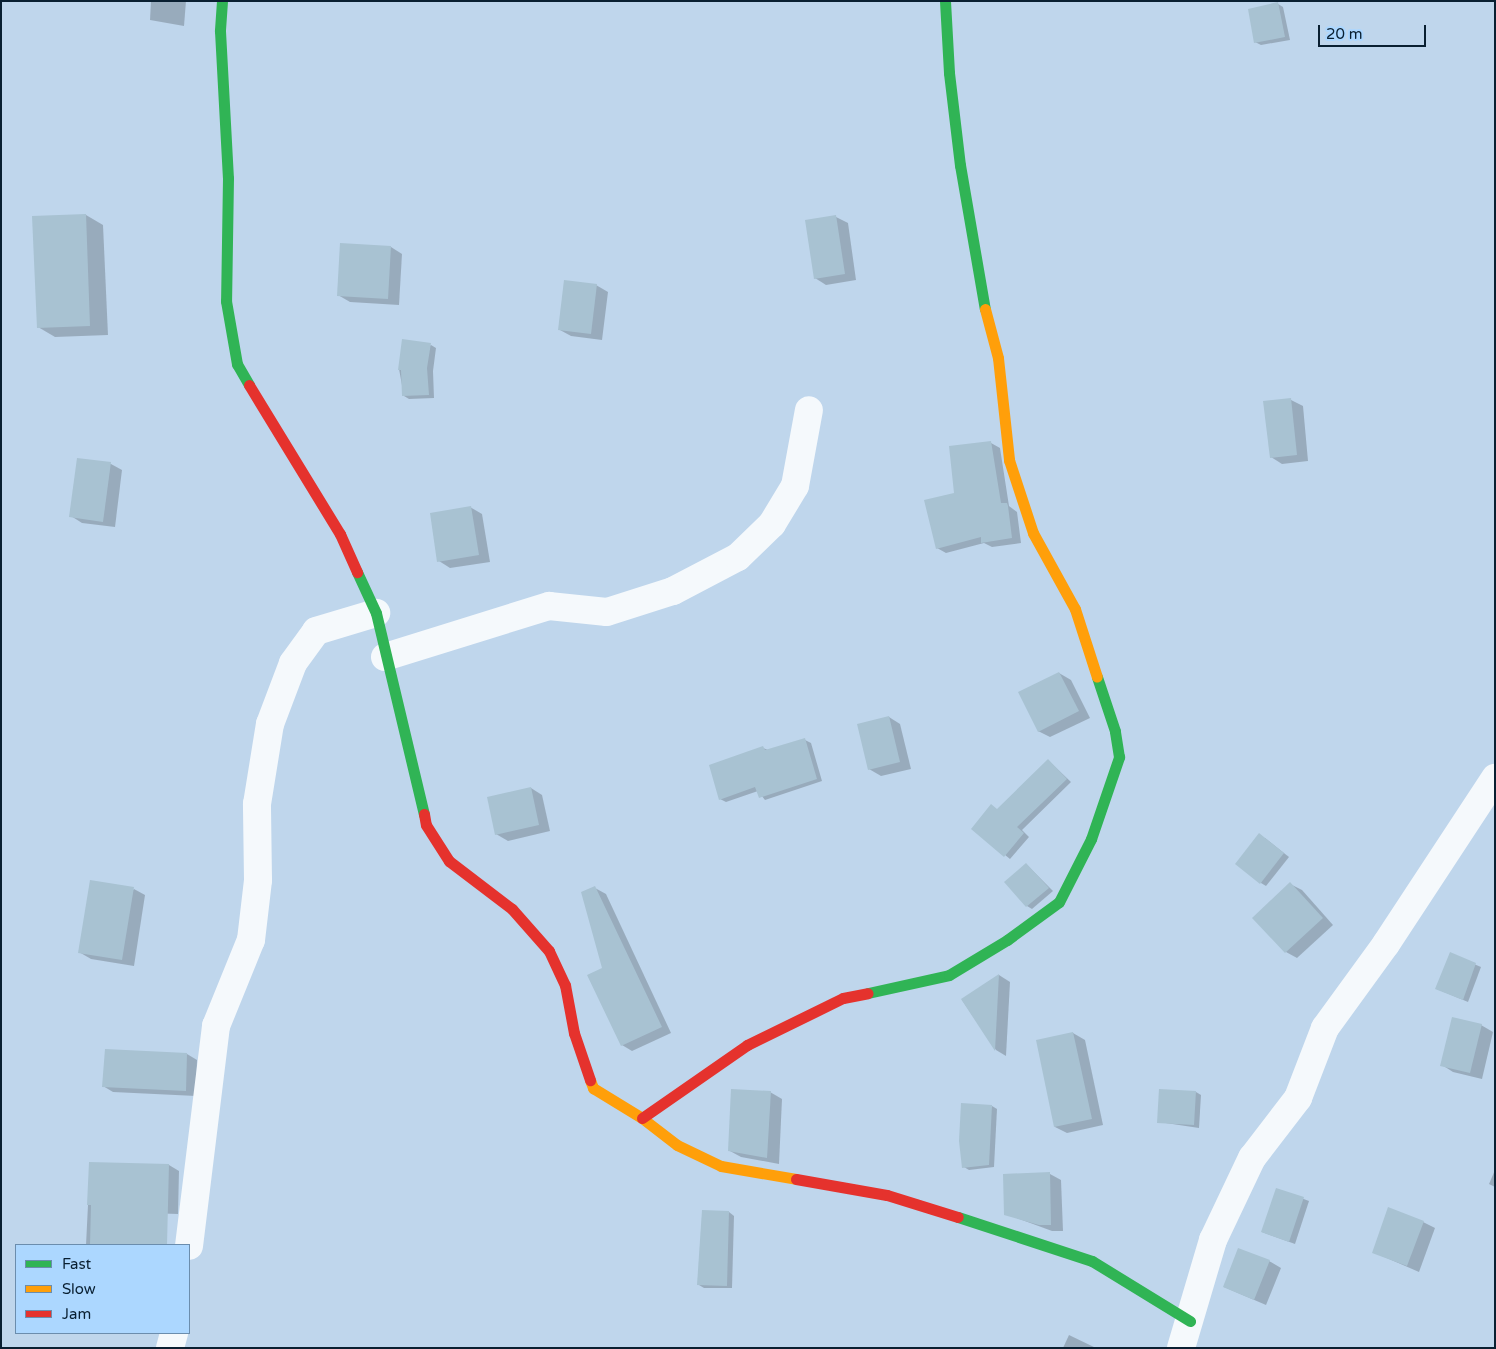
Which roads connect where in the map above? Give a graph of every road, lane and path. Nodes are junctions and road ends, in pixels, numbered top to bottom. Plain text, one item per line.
1 (222, 1) edge
2 (945, 1) edge
3 (809, 410) dead end
4 (376, 613) junction
5 (385, 657) junction
6 (1495, 778) edge
7 (642, 1118) junction
8 (189, 1244) edge
9 (1190, 1321) junction
10 (174, 1334) edge
11 (170, 1348) edge
12 (1181, 1348) edge

1 - 4 street
2 - 7 street
3 - 5 street
4 - 5 street
4 - 8 street
5 - 7 street
6 - 9 street
7 - 9 street
9 - 12 street
10 - 11 street

